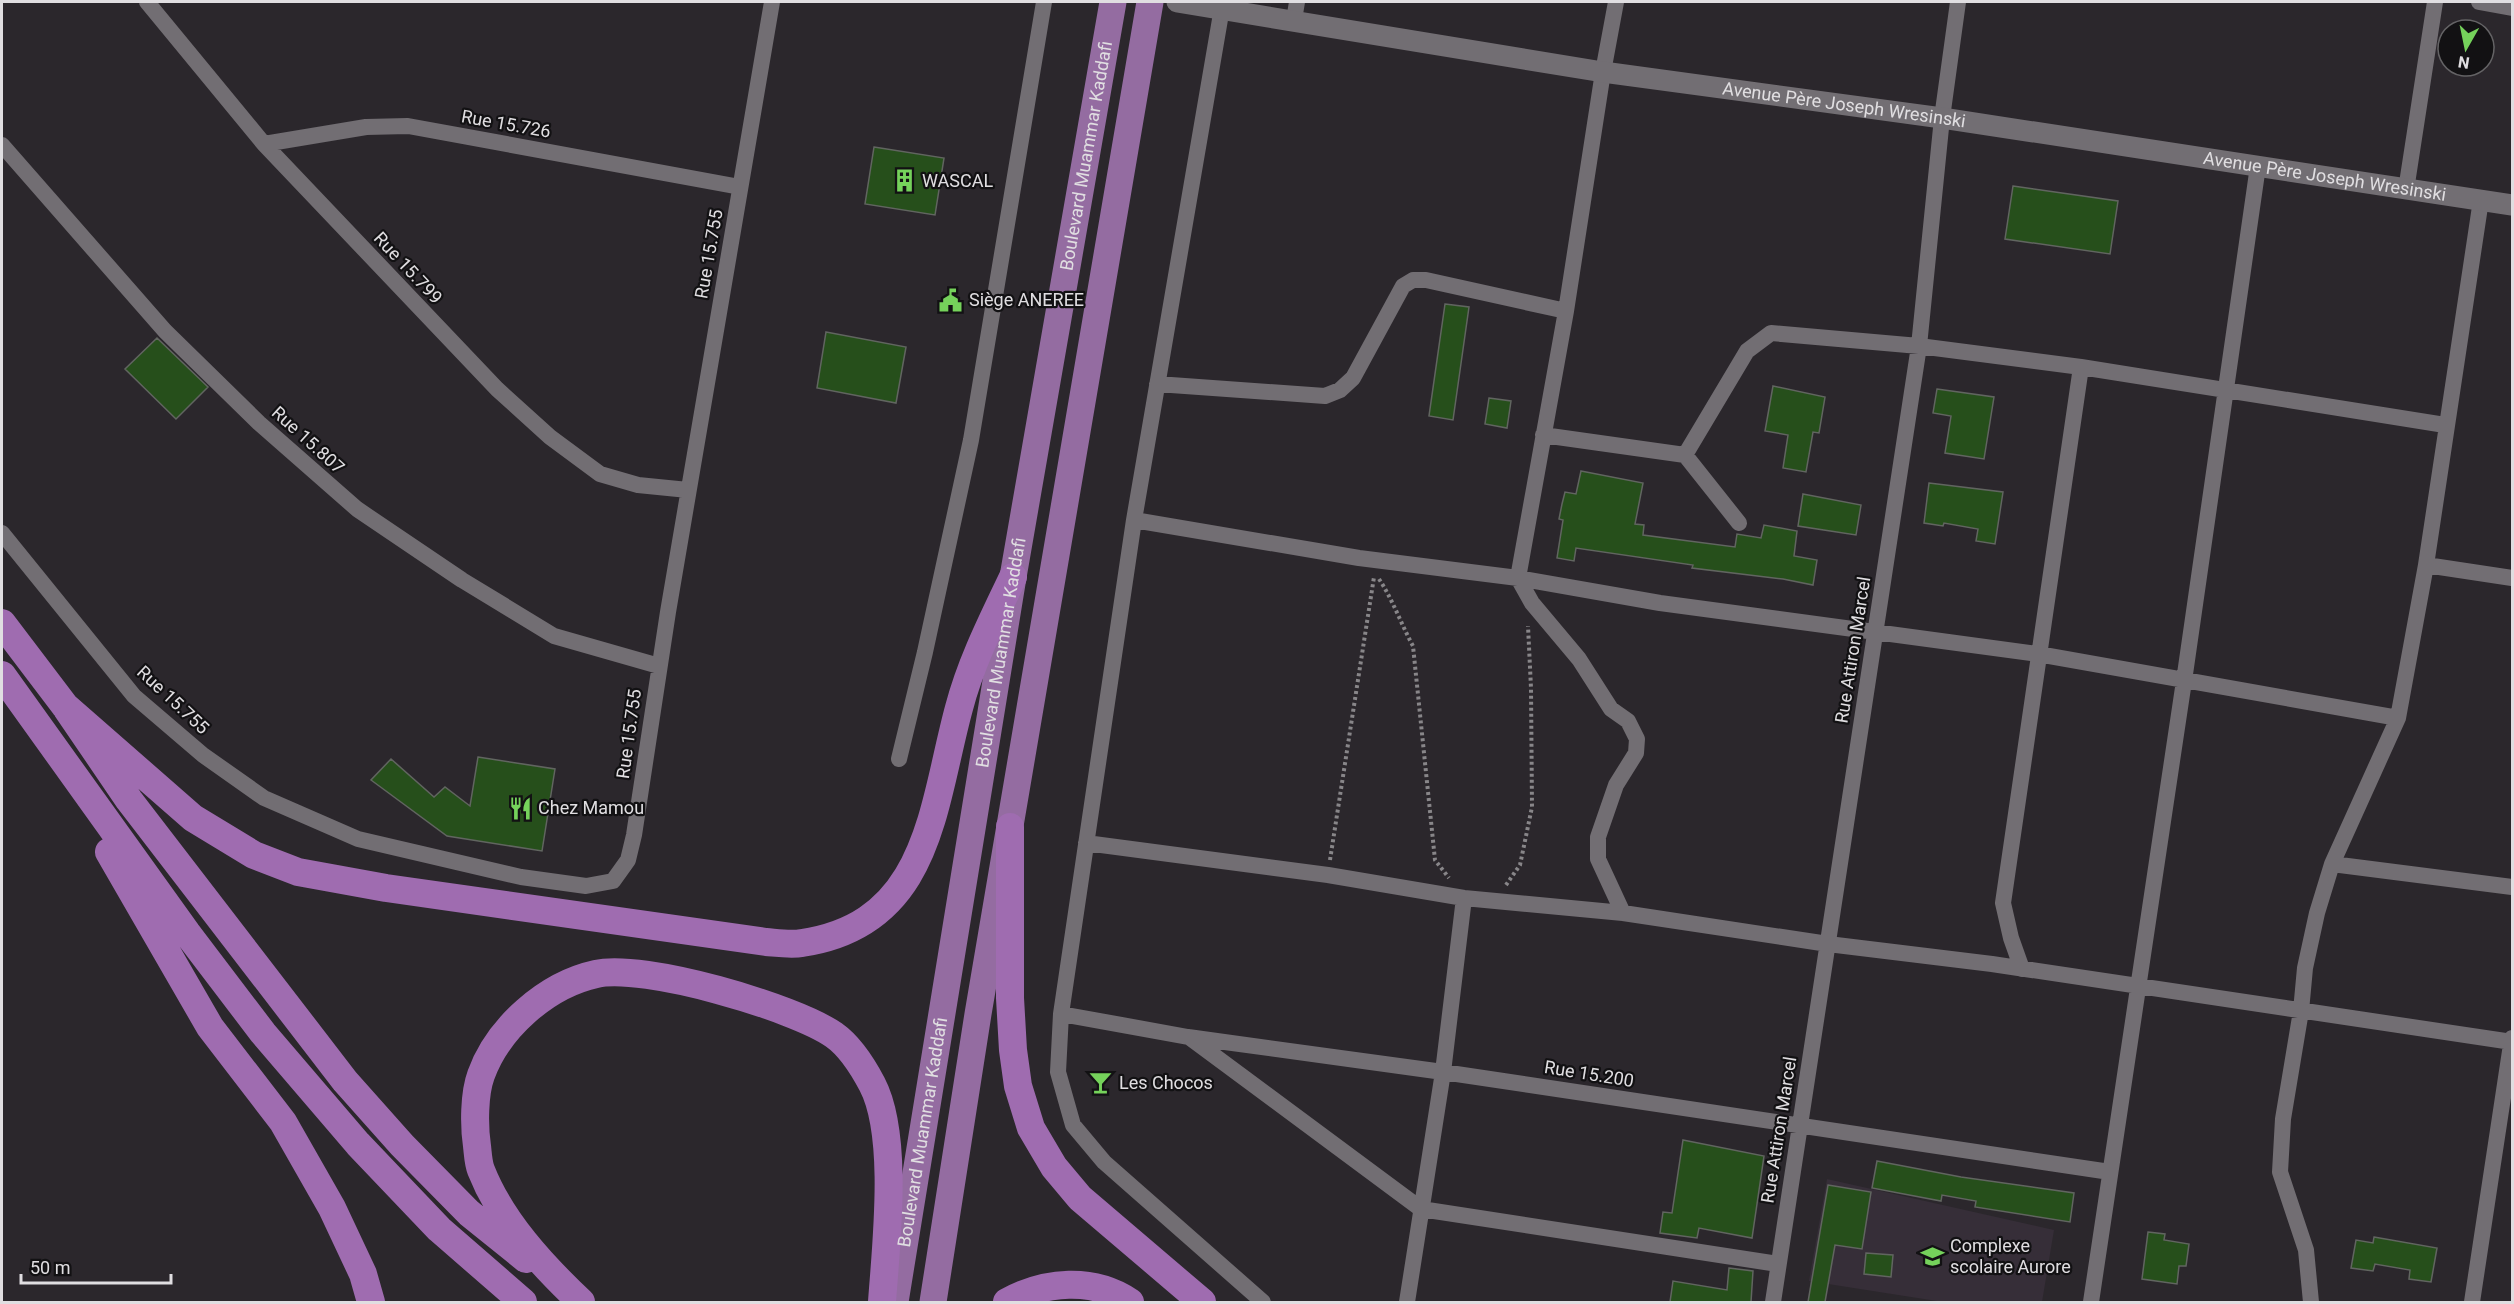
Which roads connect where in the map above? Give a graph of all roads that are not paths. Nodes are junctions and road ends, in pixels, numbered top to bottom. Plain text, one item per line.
1 (147, 2) edge
2 (772, 2) edge
3 (1044, 2) edge
4 (1113, 2) edge
5 (1150, 2) edge
6 (1177, 2) edge
7 (1616, 2) edge
8 (1958, 2) edge
9 (2434, 2) edge
10 (2479, 2) edge
11 (1223, 4) edge
12 (2512, 8) edge
13 (1295, 10) edge
14 (1603, 72) junction
15 (1942, 118) junction
16 (264, 144) junction
17 (2, 145) edge
18 (2258, 166) junction
19 (740, 187) junction
20 (2406, 190) junction
21 (2481, 201) junction
22 (2512, 205) edge
23 (1566, 311) junction
24 (1919, 346) junction
25 (2081, 367) junction
26 (1157, 384) junction
27 (2226, 390) junction
28 (2445, 425) junction
29 (1543, 435) junction
30 (1685, 455) junction
31 (688, 490) junction
32 (1134, 520) junction
33 (1739, 523) dead end
34 (2, 533) edge
35 (2426, 565) junction
36 (1013, 576) junction
37 (1518, 578) junction
38 (2512, 578) edge
39 (2, 623) edge
40 (1875, 633) junction
41 (2038, 654) junction
42 (659, 666) junction
43 (2, 675) edge
44 (2184, 681) junction
45 (65, 706) junction
46 (32, 717) junction
47 (2398, 717) junction
48 (899, 759) dead end
49 (1011, 827) junction
50 (1086, 843) junction
51 (2332, 864) junction
52 (2512, 887) edge
53 (1464, 898) junction
54 (1623, 914) junction
55 (1828, 944) junction
56 (2022, 969) junction
57 (2138, 986) junction
58 (2301, 1011) junction
59 (1061, 1014) junction
60 (1188, 1036) junction
61 (2512, 1041) edge
62 (1443, 1072) junction
63 (1798, 1125) junction
64 (2110, 1172) junction
65 (1421, 1209) junction
66 (1778, 1264) junction
67 (371, 1302) edge
68 (523, 1302) edge
69 (580, 1302) edge
70 (882, 1302) edge
71 (895, 1302) edge
72 (933, 1302) edge
73 (1006, 1302) edge
74 (1130, 1302) edge
75 (1202, 1302) edge
76 (1263, 1302) edge
77 (1407, 1302) edge
78 (1773, 1302) edge
79 (2091, 1302) edge
80 (2311, 1302) edge
81 (2472, 1302) edge

1 - 16 street, Rue 15.799
2 - 19 street, Rue 15.755
3 - 48 street
4 - 36 main road, Boulevard Muammar Kaddafi
5 - 49 main road, Boulevard Muammar Kaddafi
6 - 11 street, Avenue Père Joseph Wresinski
7 - 14 street
8 - 15 street, Rue Attiron Marcel
9 - 20 street
10 - 12 street
11 - 13 street, Avenue Père Joseph Wresinski
11 - 26 street
13 - 14 street, Avenue Père Joseph Wresinski
14 - 15 street, Avenue Père Joseph Wresinski
14 - 23 street
15 - 18 street, Avenue Père Joseph Wresinski
15 - 24 street, Rue Attiron Marcel
16 - 19 street, Rue 15.726
16 - 31 street, Rue 15.799
17 - 42 street, Rue 15.807
18 - 20 street, Avenue Père Joseph Wresinski
18 - 27 street
19 - 31 street, Rue 15.755
20 - 21 street, Avenue Père Joseph Wresinski
21 - 22 street, Avenue Père Joseph Wresinski
21 - 28 street
23 - 26 street
23 - 29 street
24 - 25 street
24 - 30 street
24 - 40 street, Rue Attiron Marcel
25 - 27 street
25 - 41 street
26 - 32 street
27 - 28 street
27 - 44 street
28 - 35 street
29 - 30 street
29 - 37 street
30 - 33 street
31 - 42 street, Rue 15.755
32 - 37 street
32 - 50 street
34 - 42 street, Rue 15.755
35 - 38 street
35 - 47 street
36 - 45 highway
36 - 71 main road, Boulevard Muammar Kaddafi
37 - 40 street
37 - 54 street
39 - 45 highway
40 - 41 street
40 - 55 street, Rue Attiron Marcel
41 - 44 street
41 - 56 street
43 - 46 highway
44 - 47 street
44 - 57 street
45 - 69 highway
46 - 67 highway
46 - 68 highway
47 - 51 street
49 - 72 main road, Boulevard Muammar Kaddafi
49 - 75 highway
50 - 53 street
50 - 59 street
51 - 52 street
51 - 58 street
53 - 54 street
53 - 62 street
54 - 55 street
55 - 56 street
55 - 63 street, Rue Attiron Marcel
56 - 57 street
57 - 58 street
57 - 64 street
58 - 61 street
58 - 80 street
59 - 60 street, Rue 15.200
59 - 76 street
60 - 62 street, Rue 15.200
60 - 65 street
61 - 81 street
62 - 63 street, Rue 15.200
62 - 65 street
63 - 64 street, Rue 15.200
63 - 66 street, Rue Attiron Marcel
64 - 79 street
65 - 66 street
65 - 77 street
66 - 78 street, Rue Attiron Marcel
69 - 70 highway
73 - 74 highway

